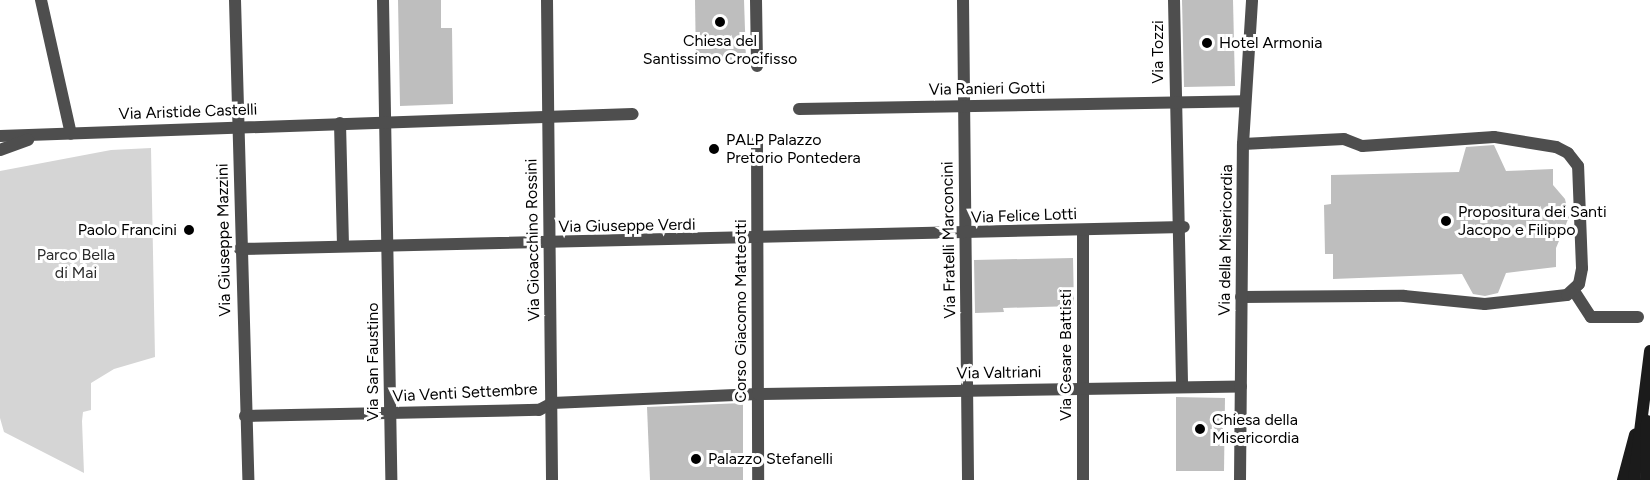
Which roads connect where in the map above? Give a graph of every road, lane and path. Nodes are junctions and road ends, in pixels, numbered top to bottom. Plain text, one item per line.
1 (40, 0) edge
2 (235, 0) edge
3 (383, 0) edge
4 (547, 0) edge
5 (756, 0) edge
6 (963, 0) edge
7 (1174, 0) edge
8 (1252, 0) edge
9 (757, 66) dead end
10 (1245, 100) junction
11 (1175, 103) junction
12 (963, 106) junction
13 (799, 109) dead end
14 (633, 114) dead end
15 (548, 117) junction
16 (386, 122) junction
17 (340, 123) junction
18 (237, 126) junction
19 (71, 134) junction
20 (0, 136) edge
21 (37, 137) junction
22 (757, 142) dead end
23 (1243, 144) junction
24 (0, 150) edge
25 (1180, 227) junction
26 (1083, 231) junction
27 (965, 235) junction
28 (758, 240) junction
29 (550, 244) junction
30 (389, 245) junction
31 (343, 246) junction
32 (240, 249) junction
33 (1574, 291) junction
34 (1241, 297) junction
35 (1638, 317) dead end
36 (1650, 351) edge
37 (1182, 386) junction
38 (1241, 386) junction
39 (1083, 388) junction
40 (968, 390) junction
41 (758, 394) junction
42 (1643, 402) junction
43 (552, 403) junction
44 (390, 413) junction
45 (245, 416) junction
46 (248, 480) edge
47 (390, 480) edge
48 (552, 480) edge
49 (758, 480) edge
50 (968, 480) edge
51 (1083, 480) edge
52 (1240, 480) edge
53 (1623, 480) edge
54 (1634, 480) edge
55 (1646, 480) edge

1 - 19 street
2 - 18 street, Via Giuseppe Mazzini
3 - 16 street
4 - 15 street, Via Gioacchino Rossini
5 - 9 street
6 - 12 street, Via Fratelli Marconcini
7 - 11 street, Via Tozzi
8 - 10 street, Via della Misericordia
10 - 11 street, Via Ranieri Gotti
10 - 23 street, Via della Misericordia
11 - 12 street, Via Ranieri Gotti
11 - 25 street, Via Tozzi
12 - 13 street, Via Ranieri Gotti
12 - 27 street, Via Fratelli Marconcini
14 - 15 street
15 - 16 street
15 - 29 street, Via Gioacchino Rossini
16 - 17 street, Via Aristide Castelli
16 - 30 street, Via San Faustino
17 - 18 street, Via Aristide Castelli
17 - 31 street
18 - 19 street, Via Aristide Castelli
18 - 32 street, Via Giuseppe Mazzini
19 - 21 street, Via Aristide Castelli
20 - 21 street, Via Aristide Castelli
21 - 24 street, Via Aristide Castelli
22 - 28 street, Corso Giacomo Matteotti
23 - 33 street
23 - 34 street, Via della Misericordia
25 - 26 street, Via Felice Lotti
25 - 37 street, Via Tozzi
26 - 27 street, Via Felice Lotti
26 - 39 street, Via Cesare Battisti
27 - 28 street, Via Felice Lotti
27 - 40 street, Via Fratelli Marconcini
28 - 29 street, Via Giuseppe Verdi
28 - 41 street, Corso Giacomo Matteotti
29 - 30 street, Via Giuseppe Verdi
29 - 43 street, Via Gioacchino Rossini
30 - 31 street, Via Giuseppe Verdi
30 - 44 street, Via San Faustino
31 - 32 street
32 - 45 street, Via Giuseppe Mazzini
33 - 34 street
33 - 35 street
34 - 38 street, Via della Misericordia
36 - 42 street
37 - 38 street, Via Valtriani
37 - 39 street, Via Valtriani
38 - 52 street, Via della Misericordia
39 - 40 street, Via Valtriani
39 - 51 street, Via Cesare Battisti
40 - 41 street, Via Valtriani
40 - 50 street, Via Fratelli Marconcini
41 - 43 street, Via Venti Settembre
41 - 49 street, Corso Giacomo Matteotti
42 - 53 street
42 - 54 street
42 - 55 street
43 - 44 street, Via Venti Settembre
43 - 48 street, Via Gioacchino Rossini
44 - 45 street, Via Venti Settembre
44 - 47 street, Via San Faustino
45 - 46 street, Via Giuseppe Mazzini

